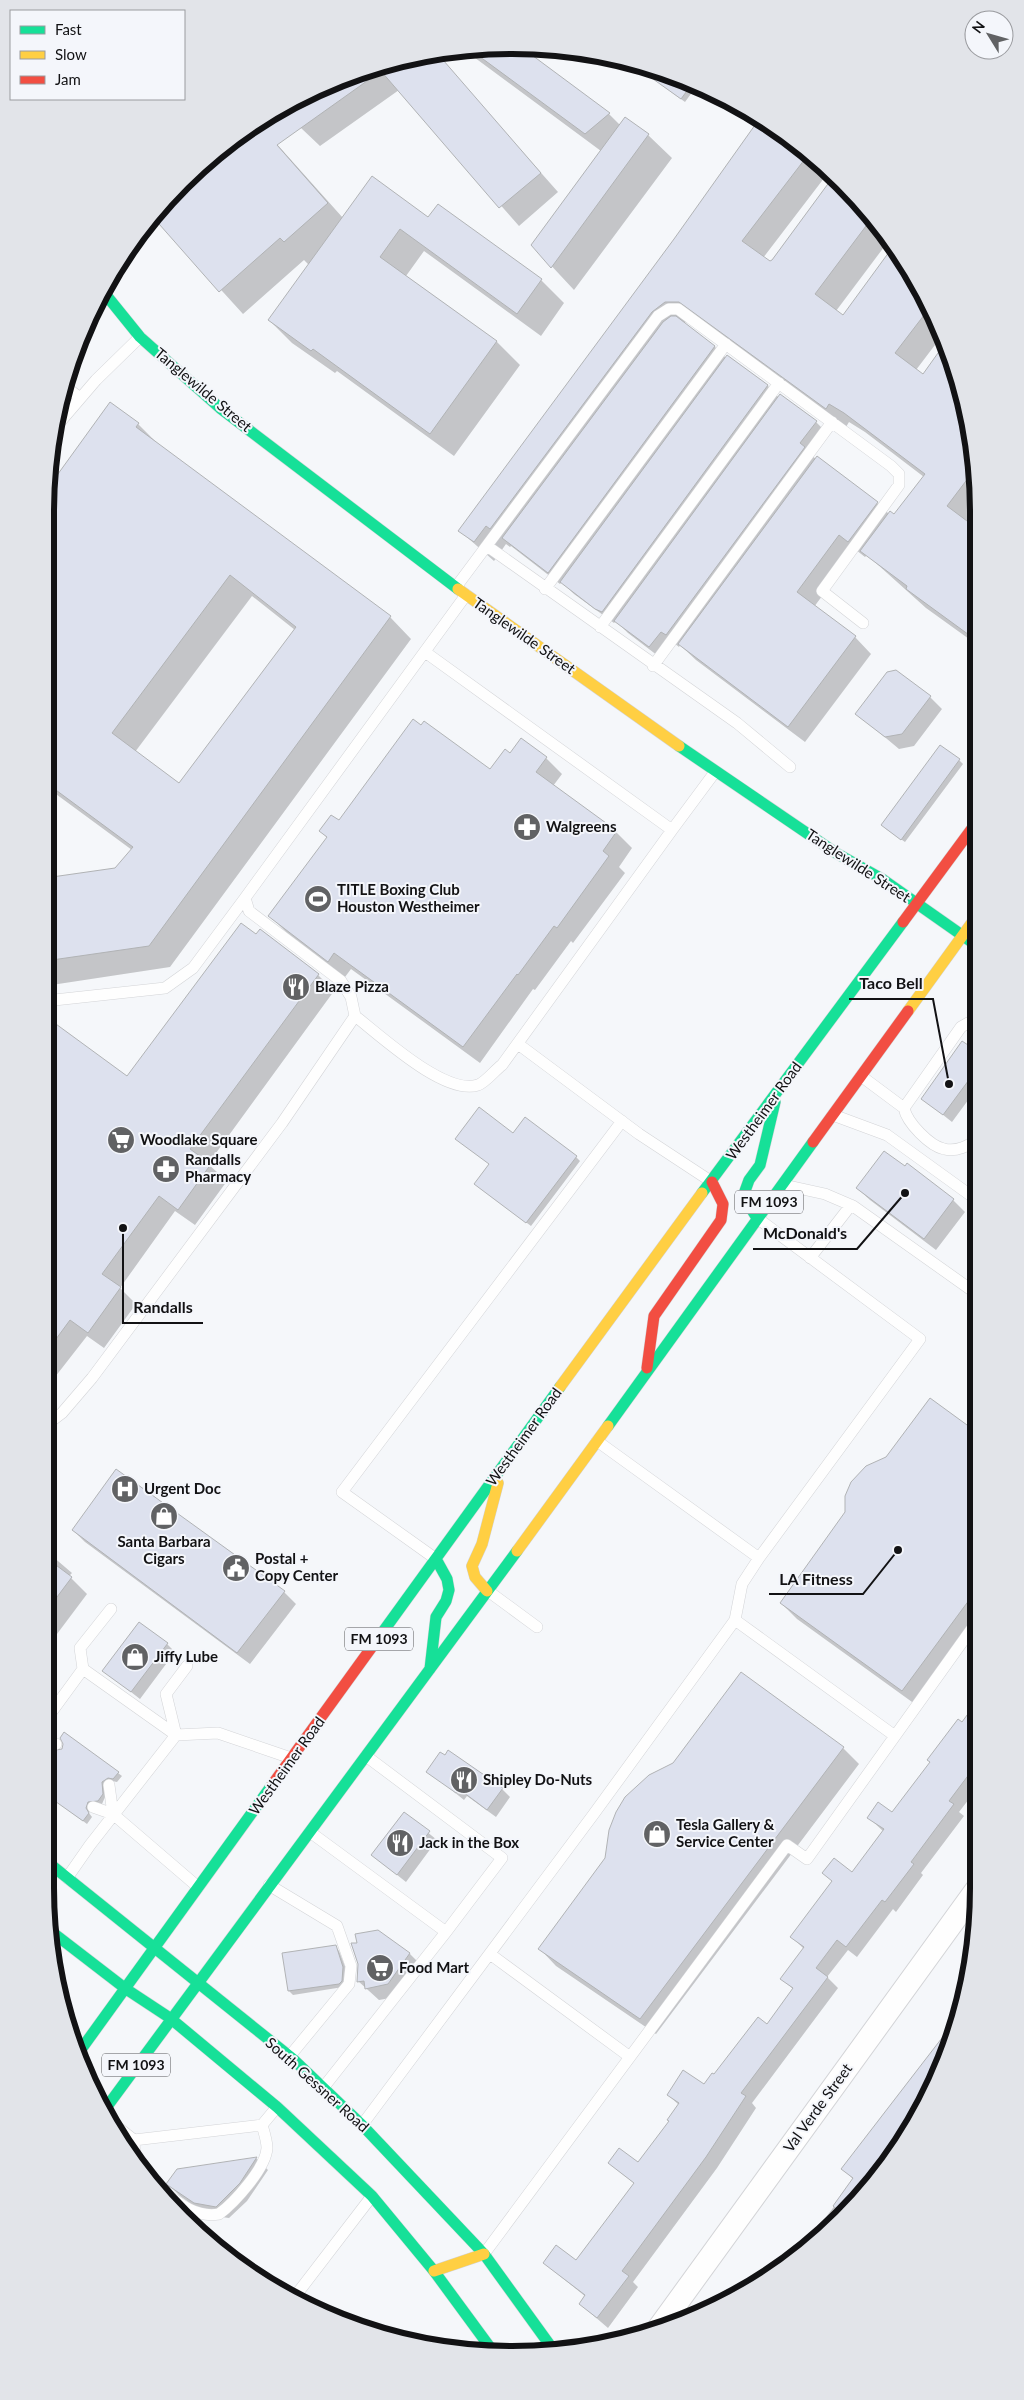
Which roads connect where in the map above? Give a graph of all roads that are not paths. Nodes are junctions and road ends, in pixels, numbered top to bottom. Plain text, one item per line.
1 (108, 297) edge
2 (140, 337) junction
3 (726, 344) junction
4 (779, 383) junction
5 (70, 390) edge
6 (80, 398) junction
7 (64, 417) edge
8 (832, 422) junction
9 (487, 546) junction
10 (456, 588) junction
11 (545, 589) junction
12 (466, 595) junction
13 (863, 623) dead end
14 (600, 627) junction
15 (425, 652) junction
16 (653, 666) junction
17 (790, 767) dead end
18 (715, 772) junction
19 (672, 830) junction
20 (970, 831) edge
21 (245, 898) junction
22 (916, 904) junction
23 (970, 926) edge
24 (963, 936) junction
25 (970, 941) edge
26 (54, 1000) edge
27 (355, 1016) junction
28 (970, 1023) edge
29 (518, 1044) junction
30 (861, 1076) junction
31 (778, 1091) junction
32 (904, 1108) junction
33 (833, 1115) junction
34 (622, 1121) junction
35 (970, 1145) edge
36 (712, 1182) junction
37 (782, 1184) junction
38 (970, 1195) edge
39 (851, 1205) junction
40 (757, 1218) junction
41 (810, 1258) junction
42 (970, 1289) edge
43 (647, 1370) junction
44 (54, 1419) edge
45 (596, 1440) junction
46 (502, 1467) junction
47 (760, 1558) junction
48 (436, 1559) junction
49 (487, 1591) junction
50 (111, 1609) dead end
51 (735, 1620) junction
52 (537, 1627) dead end
53 (970, 1631) edge
54 (187, 1666) dead end
55 (83, 1669) junction
56 (429, 1673) junction
57 (54, 1709) edge
58 (176, 1735) junction
59 (895, 1736) junction
60 (366, 1756) junction
61 (292, 1758) junction
62 (109, 1785) dead end
63 (93, 1807) dead end
64 (114, 1814) junction
65 (310, 1832) junction
66 (54, 1867) edge
67 (67, 1878) junction
68 (269, 1885) junction
69 (200, 1888) junction
70 (970, 1899) edge
71 (446, 1932) junction
72 (57, 1936) edge
73 (156, 1948) junction
74 (490, 1954) junction
75 (197, 1982) junction
76 (126, 1989) junction
77 (170, 2018) junction
78 (83, 2047) edge
79 (289, 2057) junction
80 (630, 2057) junction
81 (323, 2088) junction
82 (108, 2105) edge
83 (277, 2108) junction
84 (262, 2125) junction
85 (362, 2125) junction
86 (125, 2133) edge
87 (134, 2140) junction
88 (134, 2148) edge
89 (372, 2196) junction
90 (180, 2203) edge
91 (484, 2254) junction
92 (434, 2271) junction
93 (298, 2293) edge
94 (666, 2319) edge
95 (549, 2344) edge
96 (488, 2345) edge

1 - 2 main road, Tanglewilde Street
2 - 6 lane
2 - 10 main road, Tanglewilde Street
3 - 4 lane
3 - 9 lane
3 - 11 lane
4 - 8 lane
4 - 14 lane
5 - 6 lane
6 - 7 lane
8 - 13 lane
8 - 16 lane
9 - 10 lane
9 - 11 lane
10 - 12 main road, Tanglewilde Street
11 - 14 lane
12 - 15 lane
12 - 18 main road, Tanglewilde Street
14 - 16 lane
15 - 19 lane
15 - 21 lane
16 - 17 lane
18 - 19 lane
18 - 22 main road, Tanglewilde Street
19 - 29 lane
20 - 22 main road, Westheimer Road / FM 1093
21 - 26 lane
21 - 27 lane
22 - 24 main road, Tanglewilde Street
22 - 31 main road, Westheimer Road / FM 1093
23 - 24 main road, FM 1093
24 - 25 main road, Tanglewilde Street
24 - 30 main road, FM 1093
27 - 29 lane
27 - 44 lane
28 - 32 lane
29 - 34 lane
30 - 32 lane
30 - 33 main road, FM 1093
31 - 36 main road, Westheimer Road / FM 1093
31 - 40 main road
32 - 35 lane
33 - 37 main road, FM 1093
33 - 38 lane
34 - 36 lane
34 - 48 lane
36 - 43 main road
36 - 46 main road, Westheimer Road / FM 1093
37 - 39 lane
37 - 40 main road, FM 1093
39 - 41 lane
39 - 42 lane
40 - 41 lane
40 - 43 main road, FM 1093
41 - 47 lane
43 - 45 main road, FM 1093
45 - 47 lane
45 - 49 main road, FM 1093
46 - 48 main road, Westheimer Road / FM 1093
46 - 49 main road
47 - 51 lane
48 - 56 main road
48 - 61 main road, Westheimer Road / FM 1093
49 - 52 lane
49 - 56 main road, FM 1093
50 - 55 lane
51 - 59 lane
51 - 74 lane
53 - 59 lane
54 - 58 lane
55 - 57 lane
55 - 58 lane
56 - 60 main road, FM 1093
58 - 61 lane
58 - 64 lane
59 - 80 lane
60 - 65 main road, FM 1093
60 - 71 lane
61 - 69 main road, Westheimer Road / FM 1093
62 - 64 lane
63 - 64 lane
64 - 67 lane
64 - 69 lane
65 - 68 main road, FM 1093
65 - 71 lane
66 - 67 main road, South Gessner Road
67 - 73 main road, South Gessner Road
68 - 75 main road, FM 1093
68 - 79 lane
69 - 73 main road, Westheimer Road / FM 1093
70 - 94 street, Val Verde Street
71 - 81 lane
72 - 76 main road
73 - 75 main road, South Gessner Road
73 - 76 main road, Westheimer Road / FM 1093
74 - 80 lane
74 - 85 lane
75 - 77 main road, FM 1093
75 - 79 main road, South Gessner Road
76 - 77 main road
76 - 78 main road, Westheimer Road / FM 1093
77 - 82 main road, FM 1093
77 - 83 main road
79 - 81 main road, South Gessner Road
80 - 91 lane
81 - 85 main road, South Gessner Road
83 - 84 lane
83 - 89 main road
84 - 87 lane
84 - 90 lane
85 - 91 main road, South Gessner Road
86 - 87 lane
87 - 88 lane
89 - 92 main road
89 - 93 lane
91 - 92 main road
91 - 95 main road, South Gessner Road
92 - 96 main road

